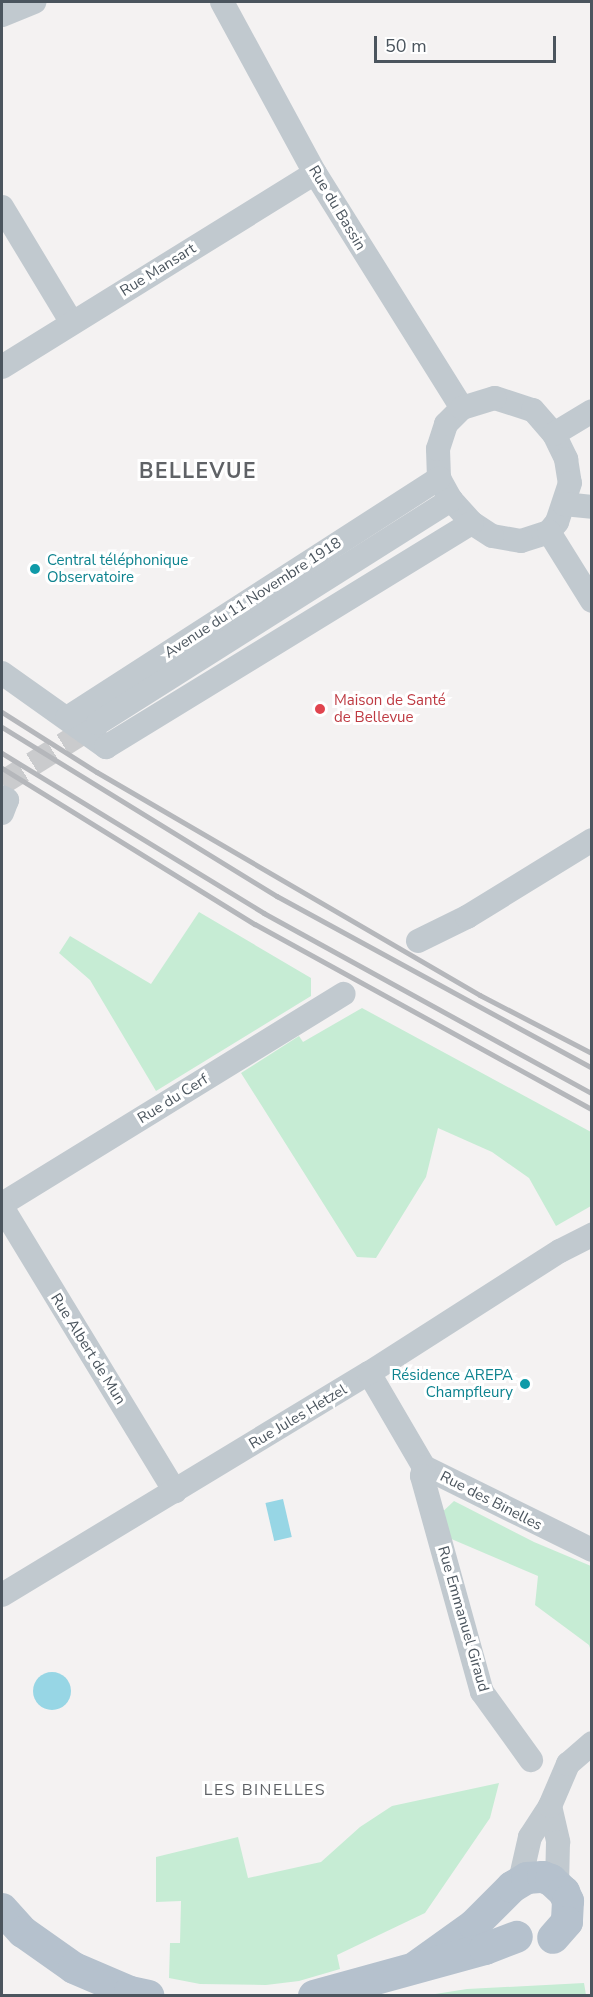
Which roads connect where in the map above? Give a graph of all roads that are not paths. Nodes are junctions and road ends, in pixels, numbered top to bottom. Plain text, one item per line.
1 (34, 2) edge
2 (222, 2) edge
3 (2, 15) edge
4 (315, 173) junction
5 (2, 207) edge
6 (72, 323) junction
7 (2, 367) edge
8 (462, 408) junction
9 (591, 411) edge
10 (554, 434) junction
11 (439, 478) junction
12 (451, 500) junction
13 (564, 504) junction
14 (591, 507) edge
15 (472, 523) junction
16 (549, 532) junction
17 (591, 601) edge
18 (2, 673) edge
19 (67, 718) junction
20 (98, 723) tunnel mouth
21 (2, 797) edge
22 (2, 813) edge
23 (591, 840) edge
24 (418, 941) dead end
25 (344, 994) dead end
26 (2, 1206) edge
27 (591, 1235) edge
28 (369, 1373) junction
29 (424, 1467) junction
30 (175, 1491) junction
31 (591, 1550) edge
32 (2, 1595) edge
33 (591, 1743) edge
34 (531, 1760) dead end
35 (550, 1806) junction
36 (513, 1888) junction
37 (563, 1893) junction
38 (2, 1909) edge
39 (591, 1926) edge
40 (517, 1937) junction
41 (553, 1938) junction
42 (417, 1966) junction
43 (149, 1995) edge
44 (314, 1995) edge

1 - 3 street
2 - 4 street, Rue du Bassin
4 - 6 street, Rue Mansart
4 - 8 street, Rue du Bassin
5 - 6 street
6 - 7 street, Rue Mansart
8 - 10 street
8 - 11 street
9 - 10 street
10 - 13 street
11 - 12 street
11 - 19 street, Avenue du 11 Novembre 1918
12 - 15 street
12 - 20 street, Avenue du 11 Novembre 1918
13 - 14 street
13 - 16 street
15 - 16 street
15 - 19 street
16 - 17 street
18 - 19 street
21 - 22 street
23 - 24 street
25 - 26 street, Rue du Cerf
26 - 30 street, Rue Albert de Mun
27 - 28 street, Rue Jules Hetzel
28 - 29 street, Rue des Binelles
28 - 30 street, Rue Jules Hetzel
29 - 31 street, Rue des Binelles
29 - 34 street, Rue Emmanuel Giraud
30 - 32 street, Rue Jules Hetzel
33 - 35 street
35 - 36 street
35 - 37 street
36 - 37 main road
36 - 40 main road
36 - 42 main road
37 - 39 main road
37 - 41 main road
38 - 43 main road
39 - 41 main road
40 - 41 main road
40 - 42 main road
42 - 44 main road

